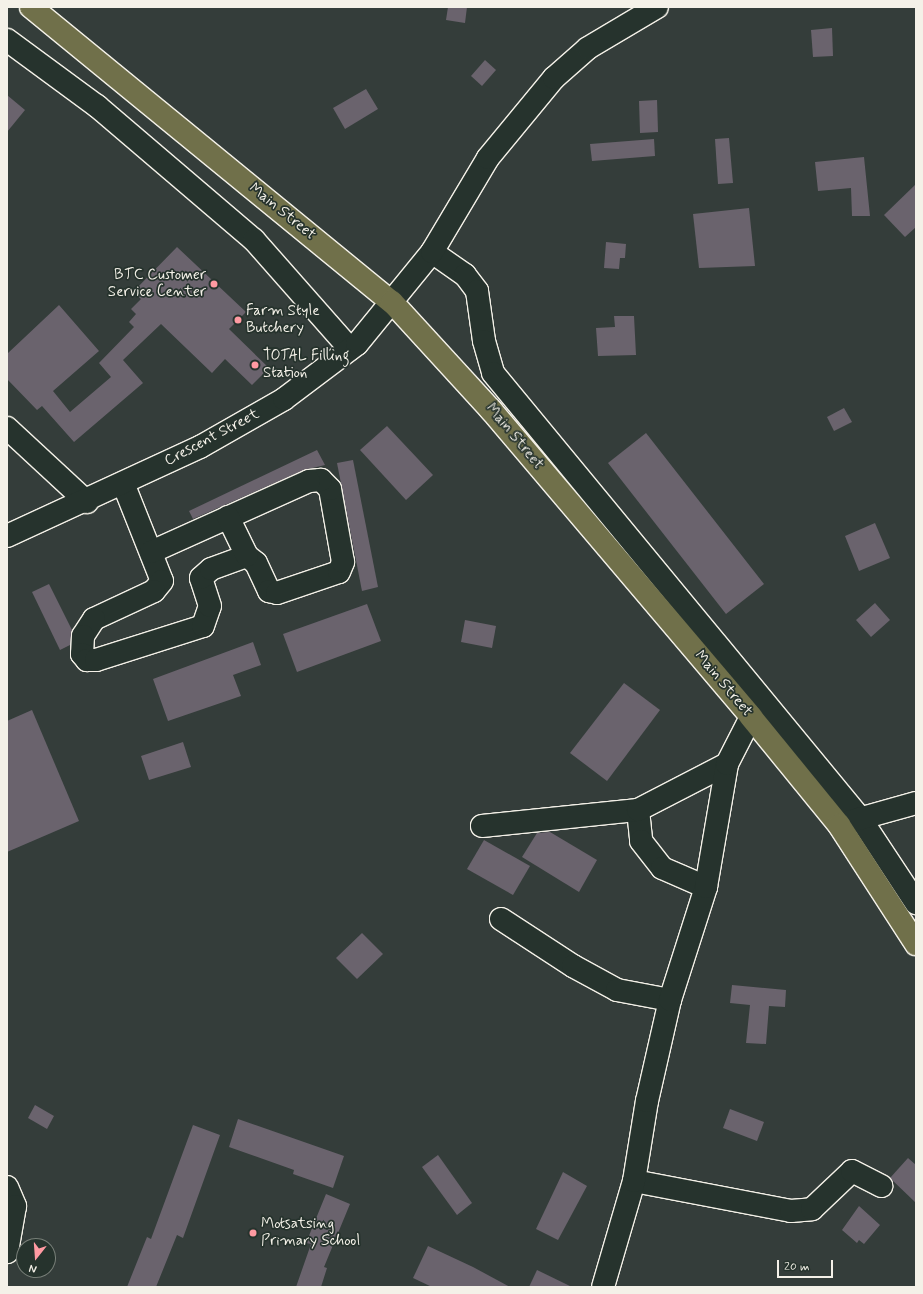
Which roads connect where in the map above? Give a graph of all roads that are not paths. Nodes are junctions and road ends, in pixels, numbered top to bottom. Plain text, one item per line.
1 (31, 7) edge
2 (656, 7) edge
3 (7, 40) edge
4 (432, 252) junction
5 (392, 302) junction
6 (350, 350) junction
7 (7, 428) edge
8 (123, 483) junction
9 (87, 502) junction
10 (228, 517) junction
11 (7, 536) edge
12 (151, 552) junction
13 (247, 556) junction
14 (751, 717) junction
15 (727, 764) junction
16 (916, 803) edge
17 (638, 810) junction
18 (860, 818) junction
19 (839, 825) junction
20 (482, 826) dead end
21 (706, 887) junction
22 (916, 904) edge
23 (501, 919) dead end
24 (916, 944) edge
25 (670, 1000) junction
26 (634, 1181) junction
27 (881, 1186) dead end
28 (7, 1187) edge
29 (7, 1252) edge
30 (603, 1287) edge

1 - 5 highway, Main Street
2 - 4 street, Crescent Street
3 - 6 street
4 - 5 street, Crescent Street
4 - 18 street
5 - 6 street, Crescent Street
5 - 14 highway, Main Street
6 - 8 street, Crescent Street
7 - 9 street
8 - 9 street, Crescent Street
8 - 12 street
9 - 11 street, Crescent Street
10 - 12 street
10 - 13 street
10 - 13 street
12 - 13 street
14 - 15 street
14 - 19 highway, Main Street
15 - 17 street
15 - 21 street
16 - 18 street
17 - 20 street
17 - 21 street
18 - 19 street
18 - 22 street
19 - 24 highway, Main Street
21 - 25 street
23 - 25 street
25 - 26 street
26 - 27 street
26 - 30 street
28 - 29 street

